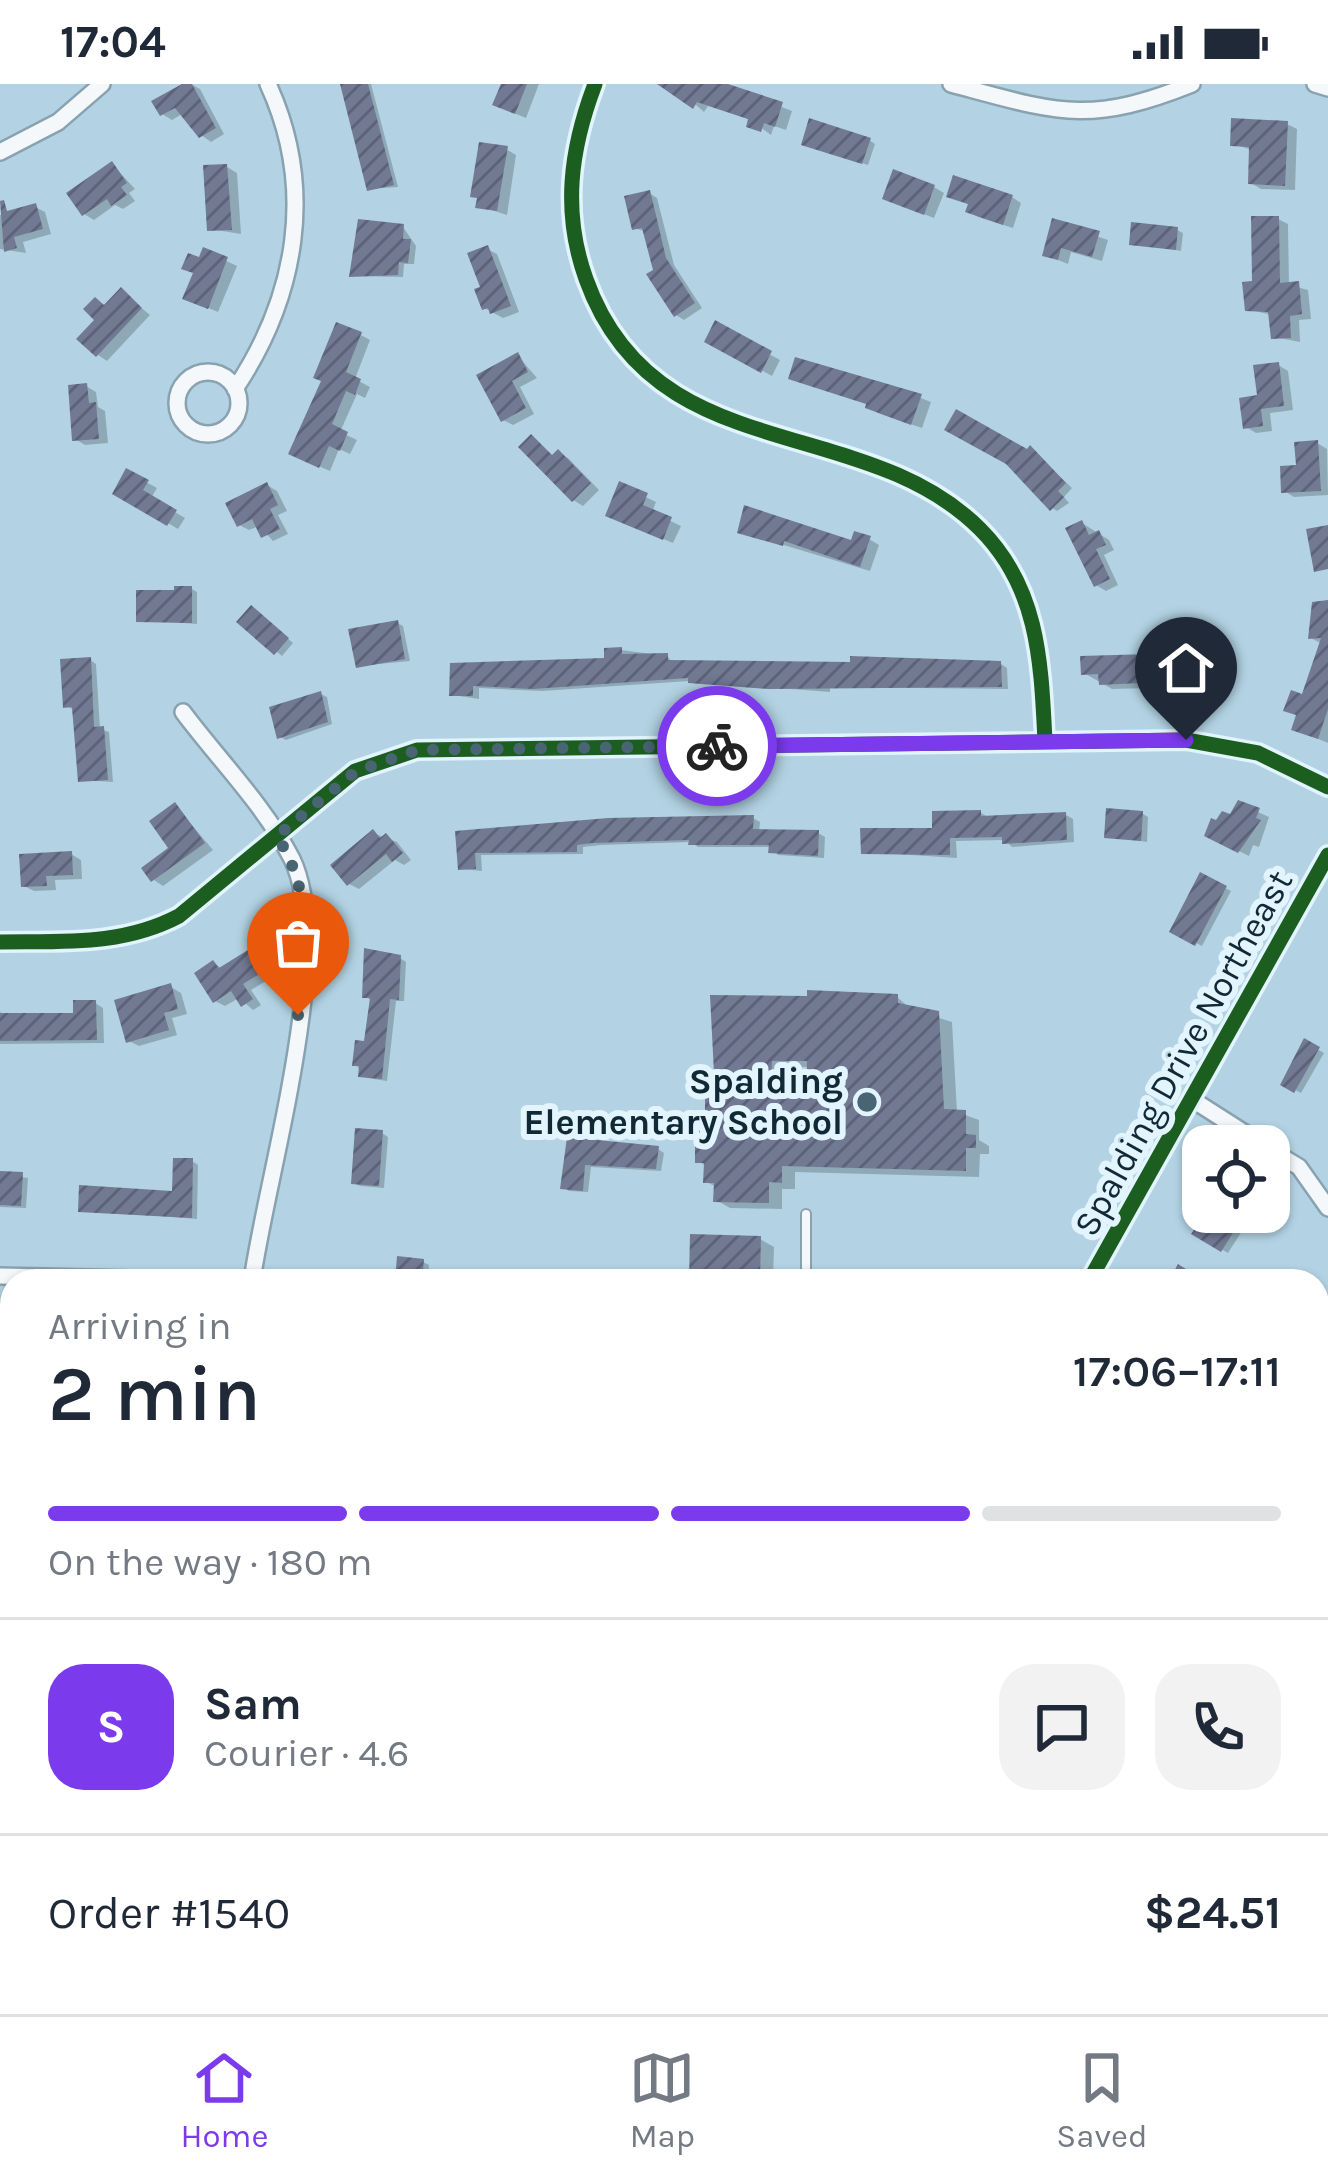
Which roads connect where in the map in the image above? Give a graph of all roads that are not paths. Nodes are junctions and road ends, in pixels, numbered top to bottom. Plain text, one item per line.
1 (102, 84) edge
2 (268, 84) edge
3 (595, 84) edge
4 (951, 84) edge
5 (1192, 84) edge
6 (1315, 84) edge
7 (1328, 88) edge
8 (0, 152) edge
9 (235, 389) junction
10 (183, 712) dead end
11 (1046, 741) junction
12 (1328, 787) edge
13 (277, 836) junction
14 (1328, 855) edge
15 (0, 942) edge
16 (1193, 1100) junction
17 (1232, 1125) edge
18 (1290, 1161) edge
19 (1328, 1208) edge
20 (806, 1214) dead end
21 (253, 1269) edge
22 (806, 1269) edge
23 (1096, 1269) edge

1 - 8 street
2 - 9 street
3 - 11 street
4 - 5 street
6 - 7 street
9 - 9 street
10 - 13 street
11 - 12 street
11 - 13 street
13 - 15 street
13 - 21 street
14 - 16 street, Spalding Drive Northeast
16 - 17 street
16 - 23 street, Spalding Drive Northeast
18 - 19 street
20 - 22 lane

